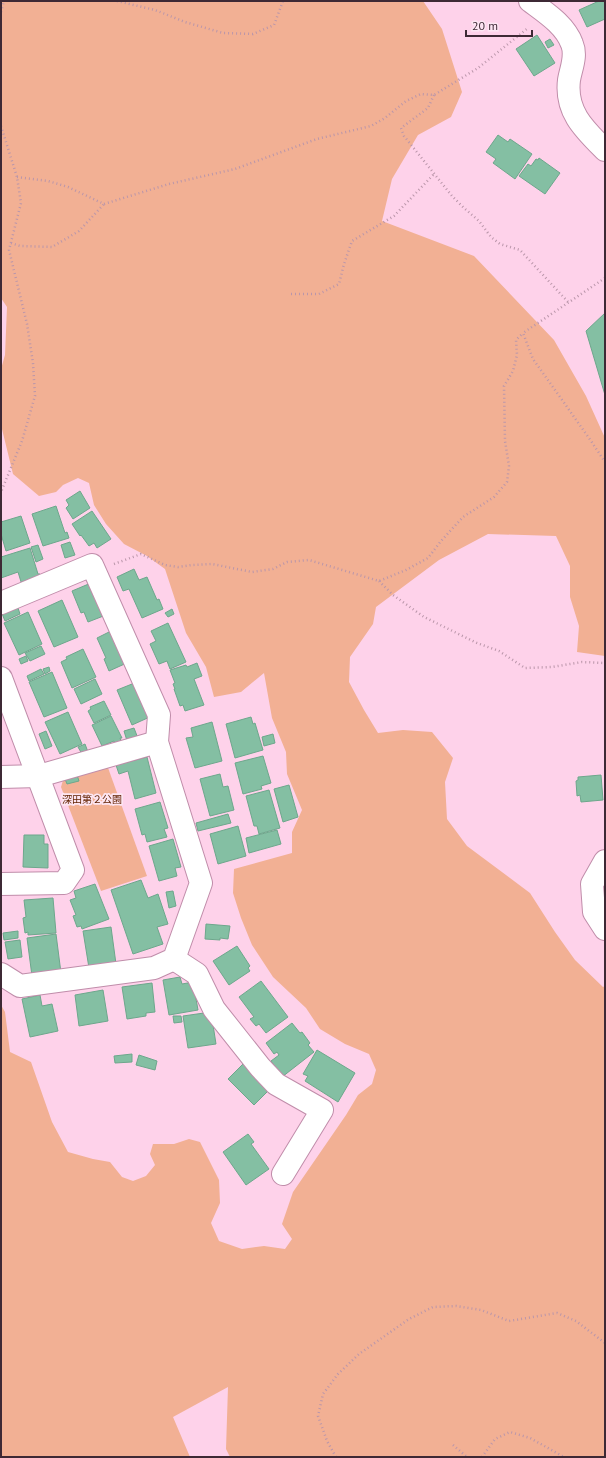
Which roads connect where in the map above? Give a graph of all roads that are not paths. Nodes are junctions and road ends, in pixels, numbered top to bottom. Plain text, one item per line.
1 (538, 7) edge
2 (605, 150) edge
3 (1, 602) edge
4 (1, 678) edge
5 (157, 742) junction
6 (39, 776) junction
7 (1, 777) edge
8 (605, 861) edge
9 (1, 884) edge
10 (605, 929) edge
11 (174, 959) junction
12 (1, 974) edge
13 (283, 1174) dead end

1 - 2 street
3 - 5 street
4 - 6 street
5 - 6 street
5 - 11 street
6 - 7 street
6 - 9 street
8 - 10 street
11 - 12 street
11 - 13 street

